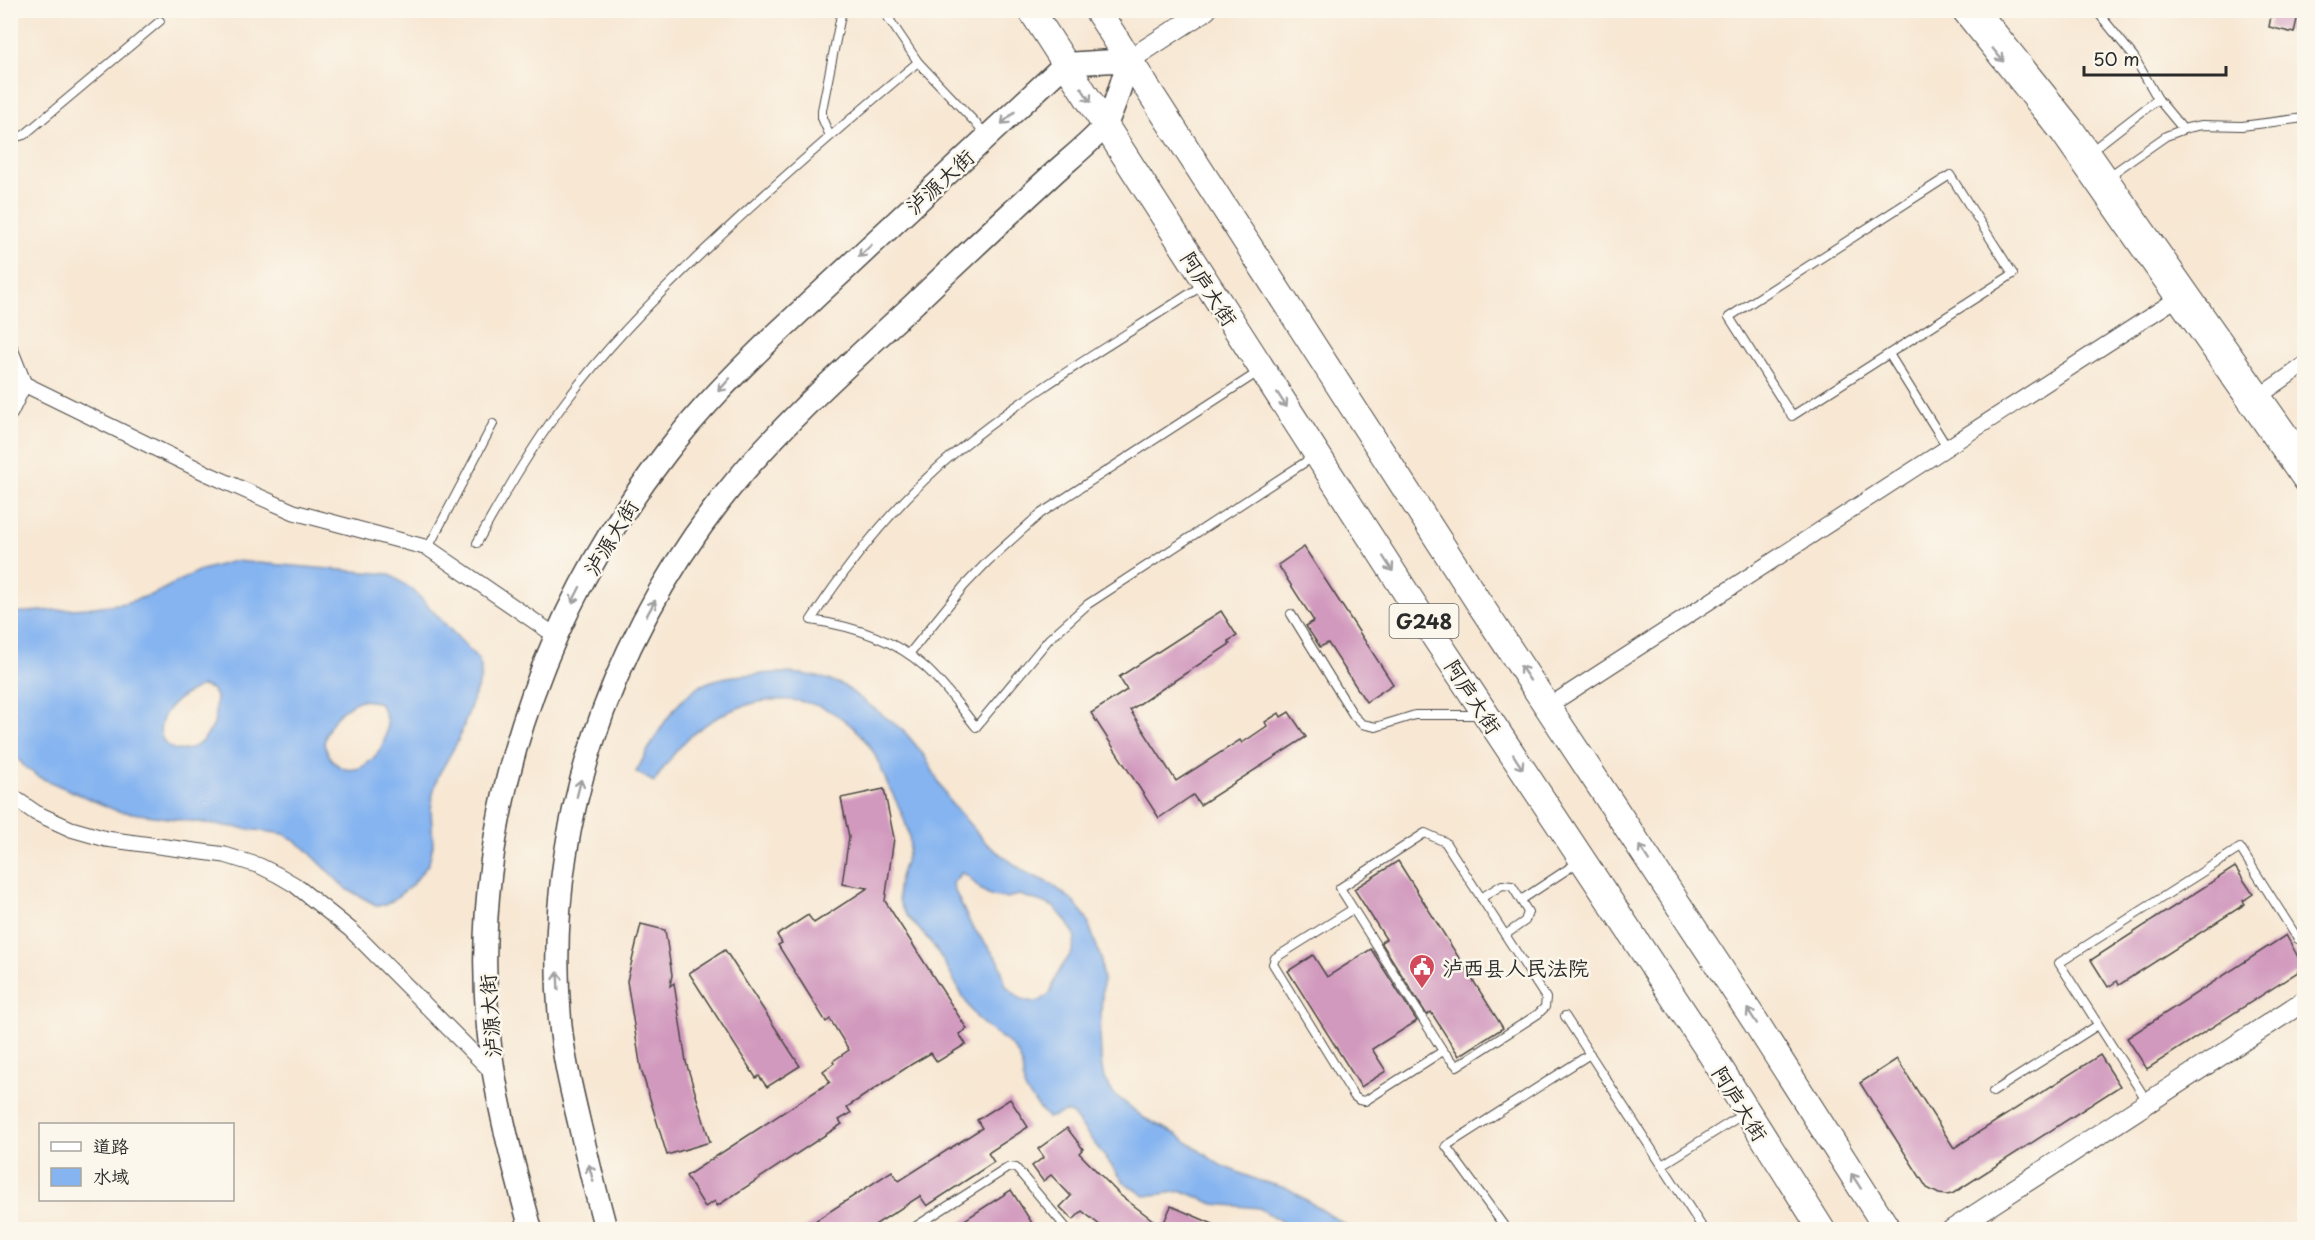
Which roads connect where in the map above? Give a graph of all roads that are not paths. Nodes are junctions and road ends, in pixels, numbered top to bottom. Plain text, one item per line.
1 (842, 10) edge
2 (883, 10) edge
3 (1031, 10) edge
4 (1097, 10) edge
5 (1206, 10) edge
6 (1961, 10) edge
7 (1980, 10) edge
8 (2096, 10) edge
9 (160, 21) dead end
10 (1129, 60) junction
11 (918, 62) junction
12 (1065, 64) junction
13 (2158, 99) junction
14 (2304, 118) edge
15 (1105, 125) junction
16 (2183, 129) junction
17 (830, 136) junction
18 (988, 136) junction
19 (10, 139) edge
20 (2090, 152) junction
21 (2108, 177) junction
22 (1207, 283) junction
23 (2182, 295) junction
24 (10, 349) edge
25 (1889, 354) junction
26 (2304, 365) edge
27 (1262, 369) junction
28 (24, 384) junction
29 (2261, 395) junction
30 (10, 413) edge
31 (493, 424) dead end
32 (1947, 447) junction
33 (1317, 454) junction
34 (2304, 457) edge
35 (2304, 482) edge
36 (477, 543) dead end
37 (428, 548) junction
38 (1291, 614) dead end
39 (556, 636) junction
40 (909, 654) junction
41 (1547, 707) junction
42 (1487, 716) junction
43 (13, 803) edge
44 (1582, 860) junction
45 (1481, 898) junction
46 (1521, 900) junction
47 (1353, 909) junction
48 (1505, 935) junction
49 (2298, 939) dead end
50 (2304, 1001) edge
51 (1565, 1016) dead end
52 (2098, 1025) junction
53 (1443, 1051) junction
54 (1590, 1054) junction
55 (493, 1073) junction
56 (1993, 1092) dead end
57 (2147, 1103) junction
58 (1747, 1112) junction
59 (1662, 1165) junction
60 (531, 1230) edge
61 (606, 1230) edge
62 (910, 1230) edge
63 (1068, 1230) edge
64 (1507, 1230) edge
65 (1704, 1230) edge
66 (1822, 1230) edge
67 (1888, 1230) edge
68 (1952, 1230) edge

1 - 17 lane
2 - 11 lane
3 - 12 highway, 阿庐大街 / G248
4 - 10 highway, G248
5 - 10 street
6 -> 23 street
7 - 20 street
8 - 13 lane
9 - 19 lane
10 - 12 main road
10 - 15 main road
41 -> 10 highway, G248
11 - 17 lane
11 - 18 lane
12 -> 15 highway, 阿庐大街 / G248
12 -> 18 main road, 泸源大街
13 - 16 lane
13 - 20 lane
14 - 16 lane
15 - 22 highway, 阿庐大街 / G248
61 -> 15 main road
16 - 21 lane
17 - 36 lane
18 -> 39 main road, 泸源大街
20 - 21 street
21 - 23 street
22 - 27 highway, 阿庐大街 / G248
22 - 40 lane
23 - 29 street
23 - 32 street
23 - 35 street
24 - 28 street
25 - 25 lane
25 - 32 lane
26 - 29 street
27 -> 33 highway, 阿庐大街 / G248
27 - 40 lane
28 - 30 street
28 - 37 street
29 - 34 street
31 - 37 lane
32 - 41 street
33 - 40 lane
33 -> 42 highway, 阿庐大街 / G248
37 - 39 street
38 - 42 lane
39 - 55 main road, 泸源大街
67 -> 41 highway, G248
42 -> 44 highway, 阿庐大街 / G248
43 - 55 street
44 - 46 lane
44 - 58 highway, 阿庐大街 / G248
45 - 46 lane
45 - 47 lane
45 - 48 lane
46 - 48 lane
47 - 53 lane
47 - 53 lane
48 - 53 lane
49 - 52 lane
50 - 57 street
51 - 54 lane
52 - 56 lane
52 - 57 lane
54 - 59 lane
54 - 64 lane
55 - 60 main road, 泸源大街
57 - 68 street
58 - 59 lane
58 - 66 highway, 阿庐大街 / G248
59 - 65 lane
62 - 63 lane

